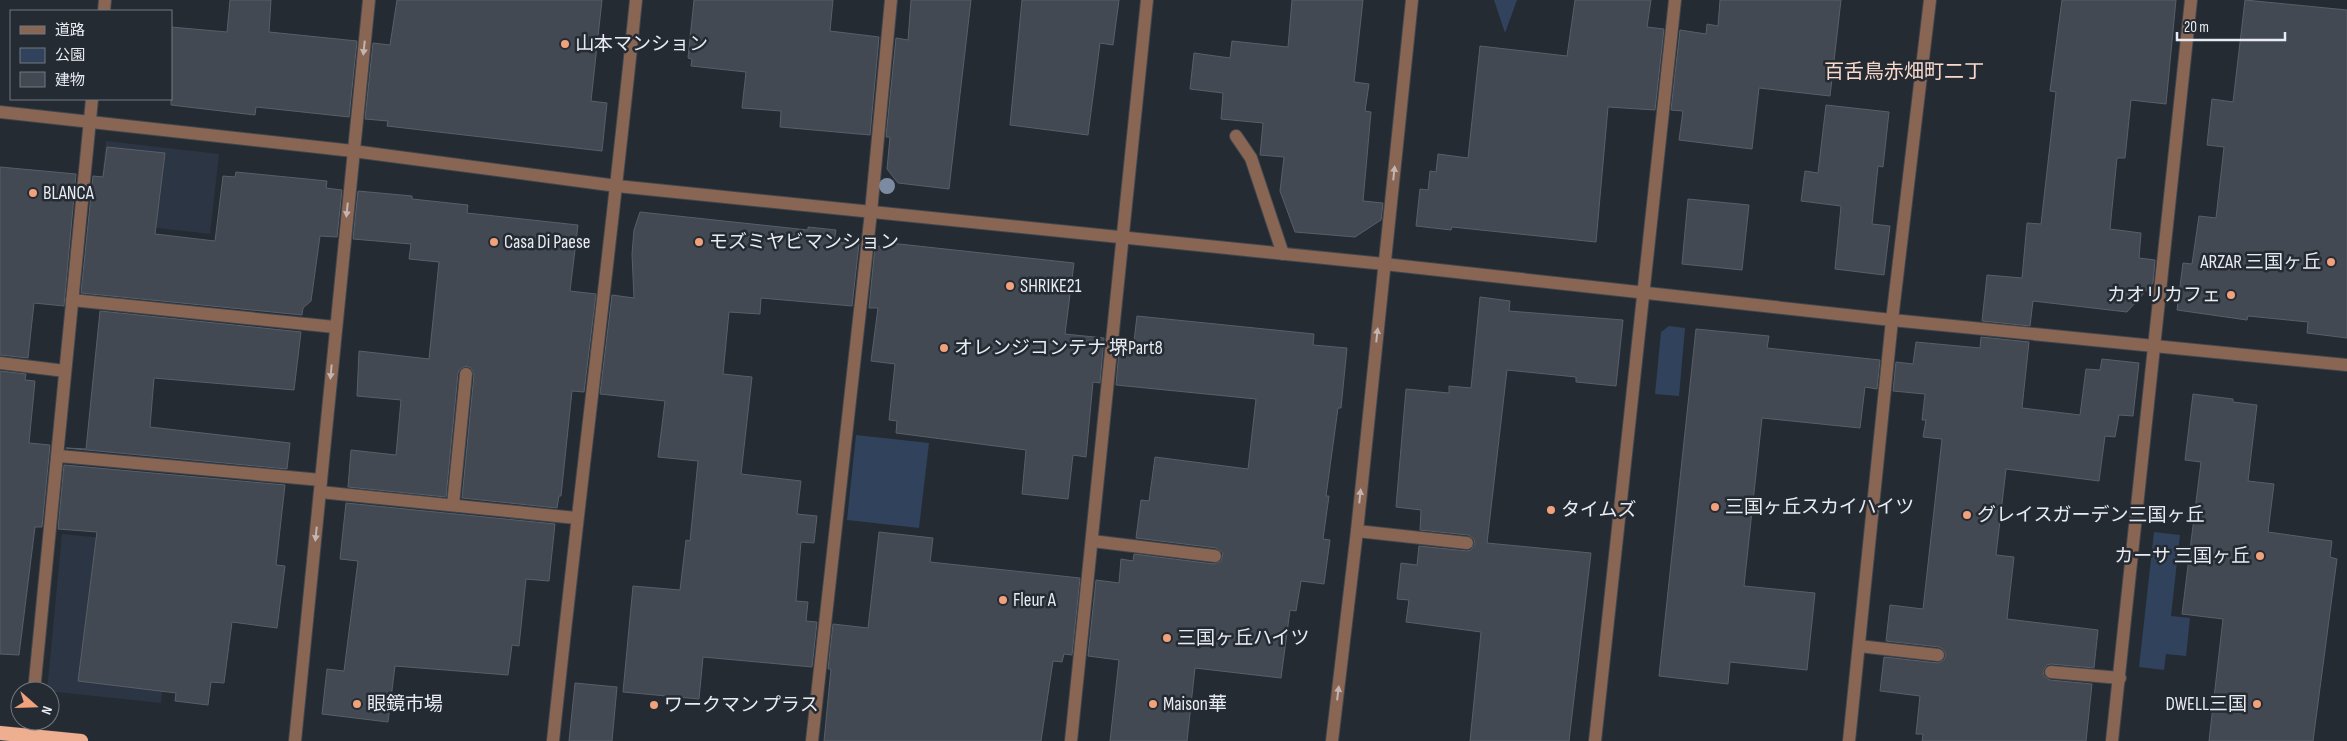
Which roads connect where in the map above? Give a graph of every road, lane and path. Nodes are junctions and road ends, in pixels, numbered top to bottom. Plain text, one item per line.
1 (369, 0) edge
2 (636, 0) edge
3 (891, 0) edge
4 (1147, 0) edge
5 (1412, 0) edge
6 (1675, 0) edge
7 (1930, 0) edge
8 (2191, 0) edge
9 (92, 100) edge
10 (0, 112) edge
11 (89, 121) junction
12 (1236, 136) dead end
13 (352, 151) junction
14 (617, 186) junction
15 (871, 212) junction
16 (1123, 239) junction
17 (1283, 254) junction
18 (1384, 264) junction
19 (1643, 292) junction
20 (72, 300) junction
21 (1892, 320) junction
22 (335, 327) junction
23 (2155, 345) junction
24 (0, 363) edge
25 (2347, 365) edge
26 (65, 371) junction
27 (466, 374) dead end
28 (58, 456) junction
29 (320, 486) junction
30 (453, 506) junction
31 (576, 518) junction
32 (1357, 531) junction
33 (1092, 541) junction
34 (1467, 543) dead end
35 (1215, 556) dead end
36 (1859, 646) junction
37 (1938, 655) dead end
38 (2051, 672) dead end
39 (2120, 678) junction
40 (35, 681) edge
41 (0, 733) edge
42 (29, 739) edge
43 (80, 741) edge
44 (295, 741) edge
45 (553, 741) edge
46 (812, 741) edge
47 (1070, 741) edge
48 (1332, 741) edge
49 (1595, 741) edge
50 (1849, 741) edge
51 (2112, 741) edge

1 -> 13 street
2 - 14 street
3 - 15 street
4 - 16 street
18 -> 5 street
6 - 19 street
7 - 21 street
8 - 23 street
9 - 11 street
10 - 11 street
11 - 13 street
11 - 20 street
12 - 17 street
13 - 14 street
13 -> 22 street
14 - 15 street
14 - 31 street
15 - 16 street
15 - 46 street
16 - 17 street
16 - 33 street
17 - 18 street
18 - 19 street
32 -> 18 street
19 - 21 street
19 - 49 street
20 - 22 street
20 - 26 street
21 - 23 street
21 - 36 street
22 -> 29 street
23 - 25 street
23 - 39 street
24 - 26 street
26 - 28 street
27 - 30 street
28 - 29 street
28 - 40 street
29 - 30 street
29 -> 44 street
30 - 31 street
31 - 45 street
32 - 34 street
48 -> 32 street
33 - 35 street
33 - 47 street
36 - 37 street
36 - 50 street
38 - 39 street
39 - 51 street
41 - 42 highway
42 - 43 highway

